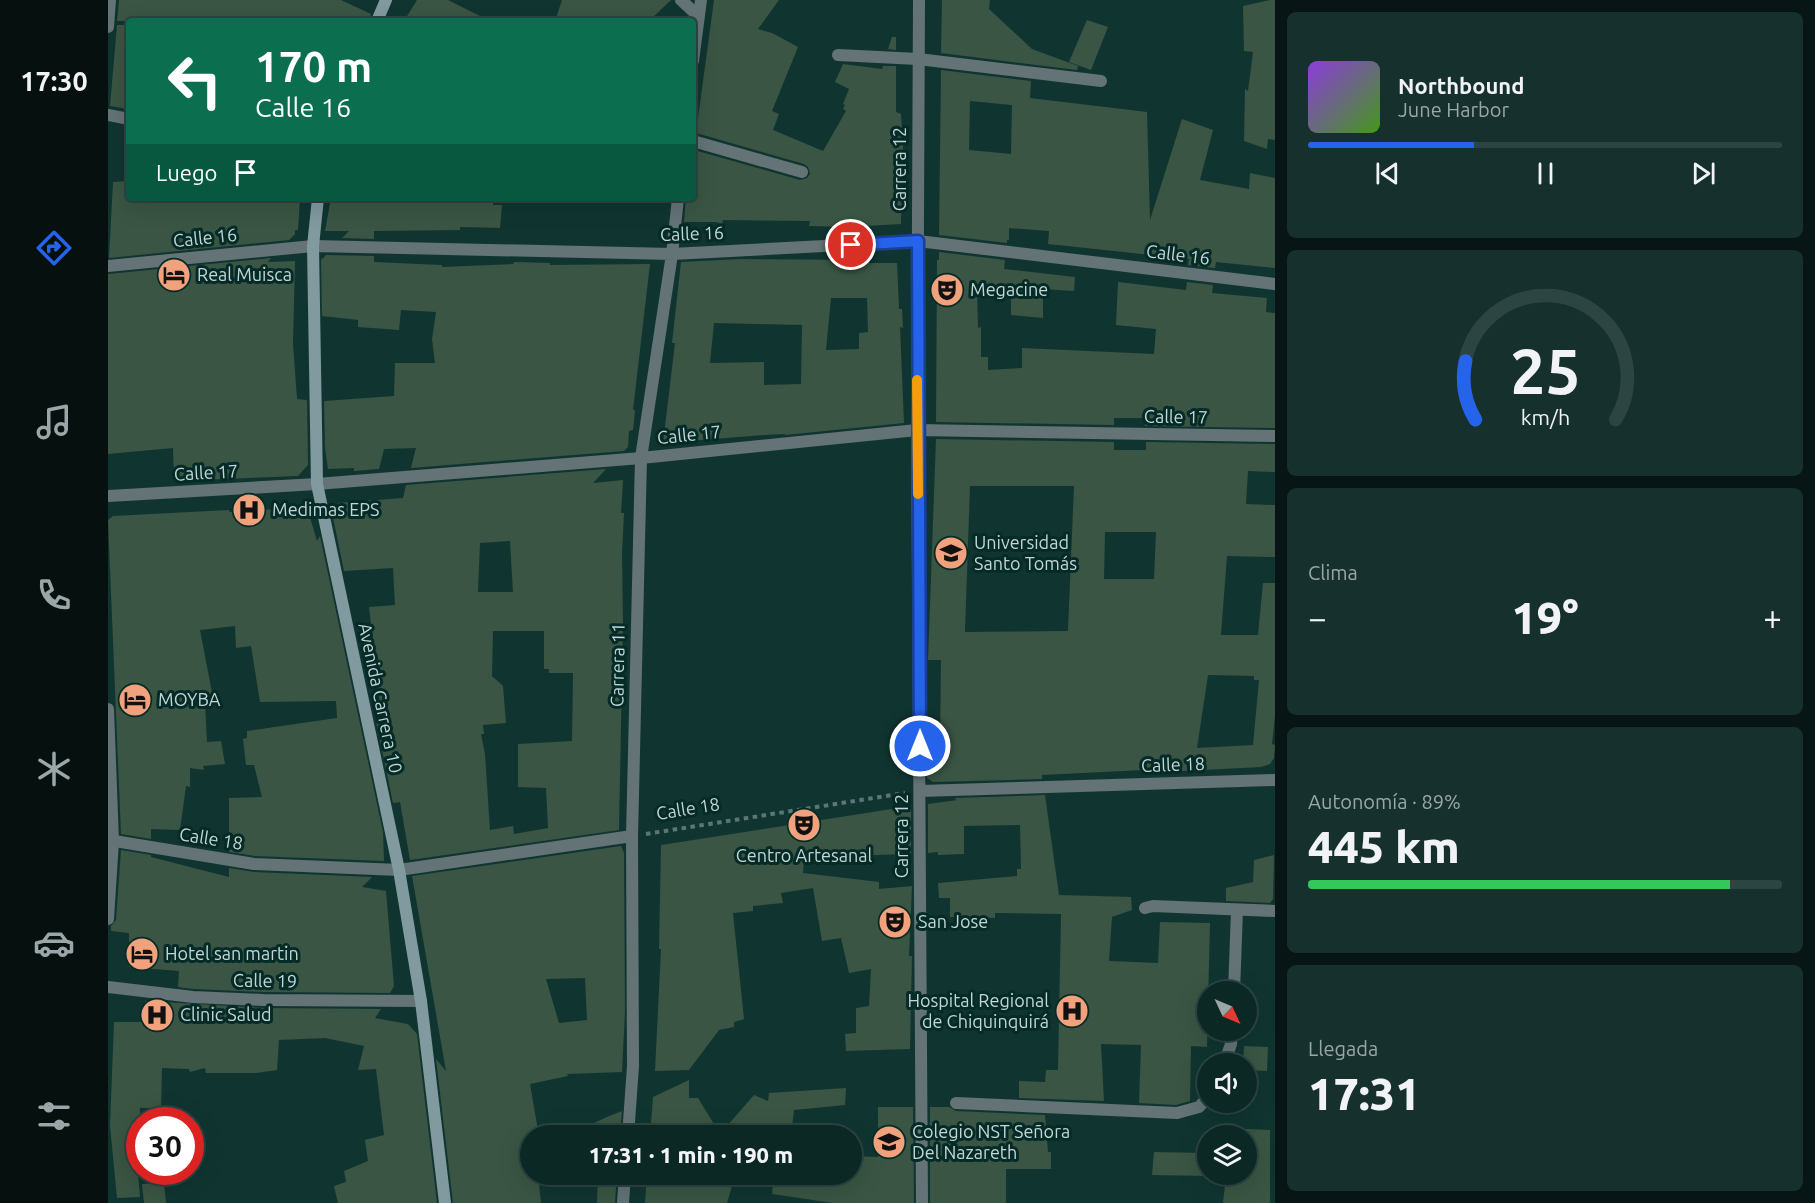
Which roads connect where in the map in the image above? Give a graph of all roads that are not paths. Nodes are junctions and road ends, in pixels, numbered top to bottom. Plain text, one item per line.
1 (110, 0) edge
2 (386, 0) edge
3 (681, 0) edge
4 (701, 0) edge
5 (919, 0) edge
6 (698, 16) junction
7 (378, 18) edge
8 (108, 27) edge
9 (696, 34) edge
10 (838, 55) dead end
11 (918, 59) junction
12 (1101, 81) dead end
13 (108, 115) edge
14 (126, 118) edge
15 (696, 142) edge
16 (802, 172) dead end
17 (318, 201) edge
18 (678, 201) edge
19 (918, 241) junction
20 (313, 246) junction
21 (672, 254) junction
22 (108, 266) edge
23 (1275, 284) edge
24 (917, 430) junction
25 (1275, 436) edge
26 (641, 458) junction
27 (317, 484) junction
28 (108, 496) edge
29 (108, 709) edge
30 (109, 734) edge
31 (1275, 780) edge
32 (921, 790) junction
33 (632, 836) junction
34 (110, 841) edge
35 (399, 870) junction
36 (1145, 908) dead end
37 (1237, 910) junction
38 (1275, 911) edge
39 (108, 919) edge
40 (1234, 981) edge
41 (108, 987) edge
42 (421, 1001) junction
43 (956, 1103) dead end
44 (1197, 1108) edge
45 (629, 1125) edge
46 (624, 1185) edge
47 (445, 1203) edge
48 (623, 1203) edge
49 (922, 1203) edge

1 - 8 street
2 - 7 main road
3 - 6 street
4 - 6 street
5 - 11 street, Carrera 12
6 - 9 street
10 - 11 street
11 - 12 street
11 - 19 street, Carrera 12
13 - 14 street
15 - 16 street
17 - 20 main road, Avenida Carrera 10
18 - 21 street, Carrera 11
19 - 21 street, Calle 16
19 - 23 street, Calle 16
19 - 24 street, Carrera 12
20 - 21 street, Calle 16
20 - 22 street, Calle 16
20 - 27 main road, Avenida Carrera 10
21 - 26 street, Carrera 11
24 - 25 street, Calle 17
24 - 26 street, Calle 17
24 - 32 street, Carrera 12
26 - 27 street, Calle 17
26 - 33 street, Carrera 11
27 - 28 street, Calle 17
27 - 35 main road, Avenida Carrera 10
29 - 30 street
30 - 34 street
31 - 32 street, Calle 18
32 - 49 street, Carrera 12
33 - 35 street, Calle 18
33 - 45 street, Carrera 11
34 - 35 street, Calle 18
34 - 39 street
35 - 42 main road, Avenida Carrera 10
36 - 37 street
37 - 38 street
37 - 40 street
41 - 42 street, Calle 19
42 - 47 main road, Avenida Carrera 10
43 - 44 street
46 - 48 street

